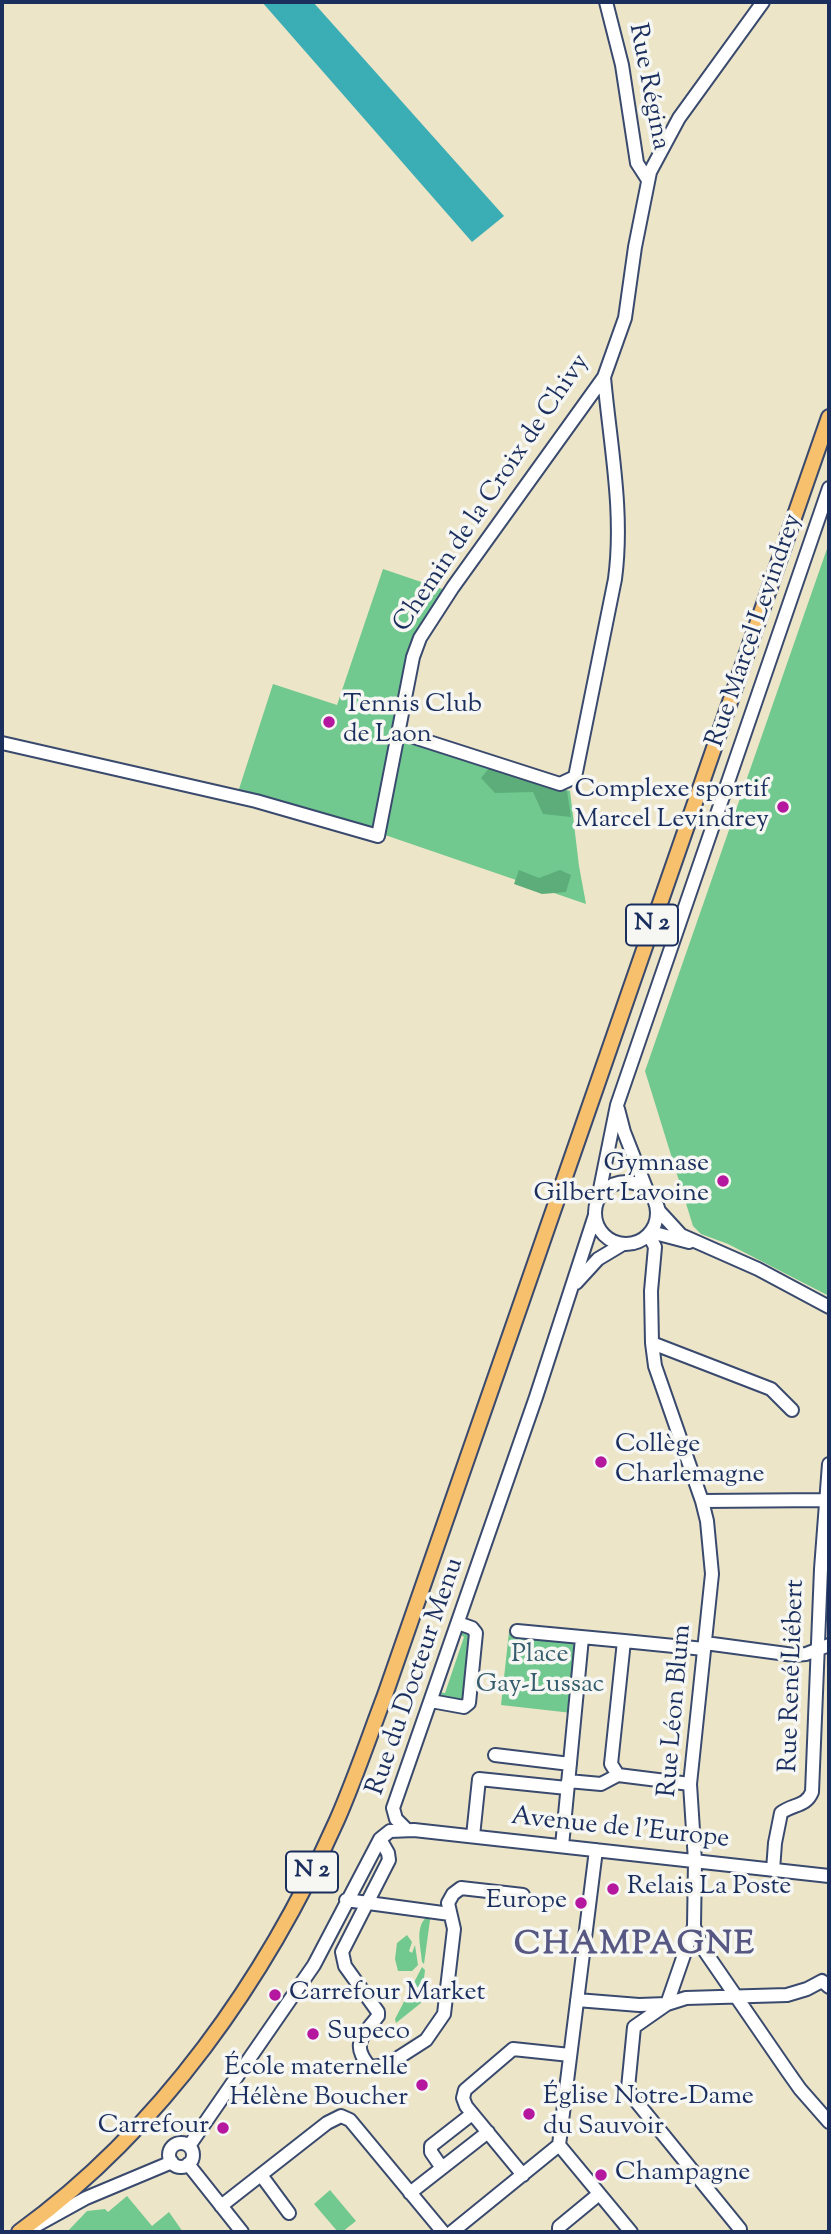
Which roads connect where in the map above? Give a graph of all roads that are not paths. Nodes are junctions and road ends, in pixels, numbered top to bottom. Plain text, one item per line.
1 (606, 2) edge
2 (762, 2) edge
3 (648, 180) junction
4 (604, 377) junction
5 (829, 417) edge
6 (829, 488) edge
7 (398, 732) junction
8 (2, 743) edge
9 (617, 1105) junction
10 (646, 1188) junction
11 (598, 1199) junction
12 (657, 1205) junction
13 (594, 1215) junction
14 (650, 1233) junction
15 (676, 1240) junction
16 (696, 1243) junction
17 (626, 1244) junction
18 (652, 1270) junction
19 (573, 1286) junction
20 (829, 1307) edge
21 (652, 1343) junction
22 (792, 1410) dead end
23 (829, 1464) edge
24 (826, 1500) junction
25 (702, 1501) junction
26 (458, 1622) junction
27 (517, 1631) dead end
28 (582, 1637) junction
29 (624, 1642) junction
30 (705, 1646) junction
31 (824, 1647) edge
32 (431, 1701) junction
33 (823, 1706) edge
34 (495, 1755) dead end
35 (570, 1764) junction
36 (618, 1775) junction
37 (690, 1784) junction
38 (568, 1785) junction
39 (406, 1829) junction
40 (473, 1836) junction
41 (380, 1839) junction
42 (562, 1846) junction
43 (596, 1850) junction
44 (695, 1861) junction
45 (773, 1870) junction
46 (829, 1876) edge
47 (523, 1895) dead end
48 (346, 1900) junction
49 (367, 1903) junction
50 (450, 1914) junction
51 (694, 1926) junction
52 (829, 1987) edge
53 (737, 1995) junction
54 (577, 2000) junction
55 (667, 2004) junction
56 (570, 2055) junction
57 (472, 2114) junction
58 (829, 2122) edge
59 (488, 2132) junction
60 (559, 2145) junction
61 (189, 2146) junction
62 (172, 2162) junction
63 (188, 2164) junction
64 (442, 2168) junction
65 (261, 2175) junction
66 (523, 2175) junction
67 (410, 2193) junction
68 (599, 2194) junction
69 (221, 2206) junction
70 (289, 2213) dead end
71 (740, 2230) dead end
72 (19, 2232) edge
73 (25, 2232) edge
74 (242, 2232) edge
75 (443, 2232) edge
76 (452, 2232) edge
77 (559, 2232) edge
78 (631, 2232) edge

1 - 3 street, Rue Régina
2 - 3 street, Chemin de la Croix de Chivy
3 - 4 street, Chemin de la Croix de Chivy
4 - 7 street, Chemin de la Croix de Chivy
4 - 7 street
5 - 72 main road, N 2
6 - 9 street, Rue Marcel Levindrey
7 - 8 street, Chemin de la Croix de Chivy
9 - 10 street
9 - 11 street, Rue Marcel Levindrey
10 - 11 street
10 - 12 street
11 - 13 street
12 - 14 street
12 - 16 street
13 - 17 street
13 - 19 street, Rue du Docteur Menu
14 - 15 street
14 - 17 street
14 - 18 street, Rue Léon Blum
15 - 16 street
15 - 18 street
16 - 20 street
17 - 18 street
17 - 19 street, Rue du Docteur Menu
18 - 21 street, Rue Léon Blum
19 - 26 street, Rue du Docteur Menu
21 - 22 street
21 - 25 street, Rue Léon Blum
23 - 24 street, Rue René Liébert
24 - 25 street
24 - 31 street, Rue René Liébert
25 - 30 street, Rue Léon Blum
26 - 32 street, Rue du Docteur Menu
26 - 32 street
27 - 28 street
28 - 29 street
28 - 35 street
29 - 30 street
29 - 36 street
30 - 31 street
30 - 37 street, Rue Léon Blum
31 - 33 street, Rue René Liébert
32 - 39 street, Rue du Docteur Menu
33 - 45 street, Rue René Liébert
34 - 35 street
35 - 38 street
36 - 37 street
36 - 38 street
37 - 44 street, Rue Léon Blum
38 - 40 street
38 - 42 street
39 - 40 street, Avenue de l'Europe
39 - 41 street, Rue du Docteur Menu
40 - 42 street, Avenue de l'Europe
41 - 48 street
41 - 49 street
42 - 43 street, Avenue de l'Europe
43 - 44 street, Avenue de l'Europe
43 - 54 street
44 - 45 street, Avenue de l'Europe
44 - 51 street, Rue Léon Blum
45 - 46 street, Avenue de l'Europe
47 - 50 street
48 - 49 street
48 - 61 street
49 - 50 street
49 - 50 street
51 - 53 street, Rue Léon Blum
51 - 55 street
52 - 53 street
53 - 55 street
53 - 58 street, Rue Léon Blum
54 - 55 street
54 - 56 street
55 - 71 street
56 - 57 street
56 - 60 street
57 - 59 street
57 - 64 street
59 - 64 street
59 - 66 street
60 - 66 street
60 - 68 street
61 - 62 street
61 - 63 street
62 - 63 street
62 - 73 street
63 - 69 street
64 - 67 street
65 - 67 street
65 - 69 street
65 - 70 street
66 - 76 street
67 - 75 street
68 - 77 street
68 - 78 street
69 - 74 street

